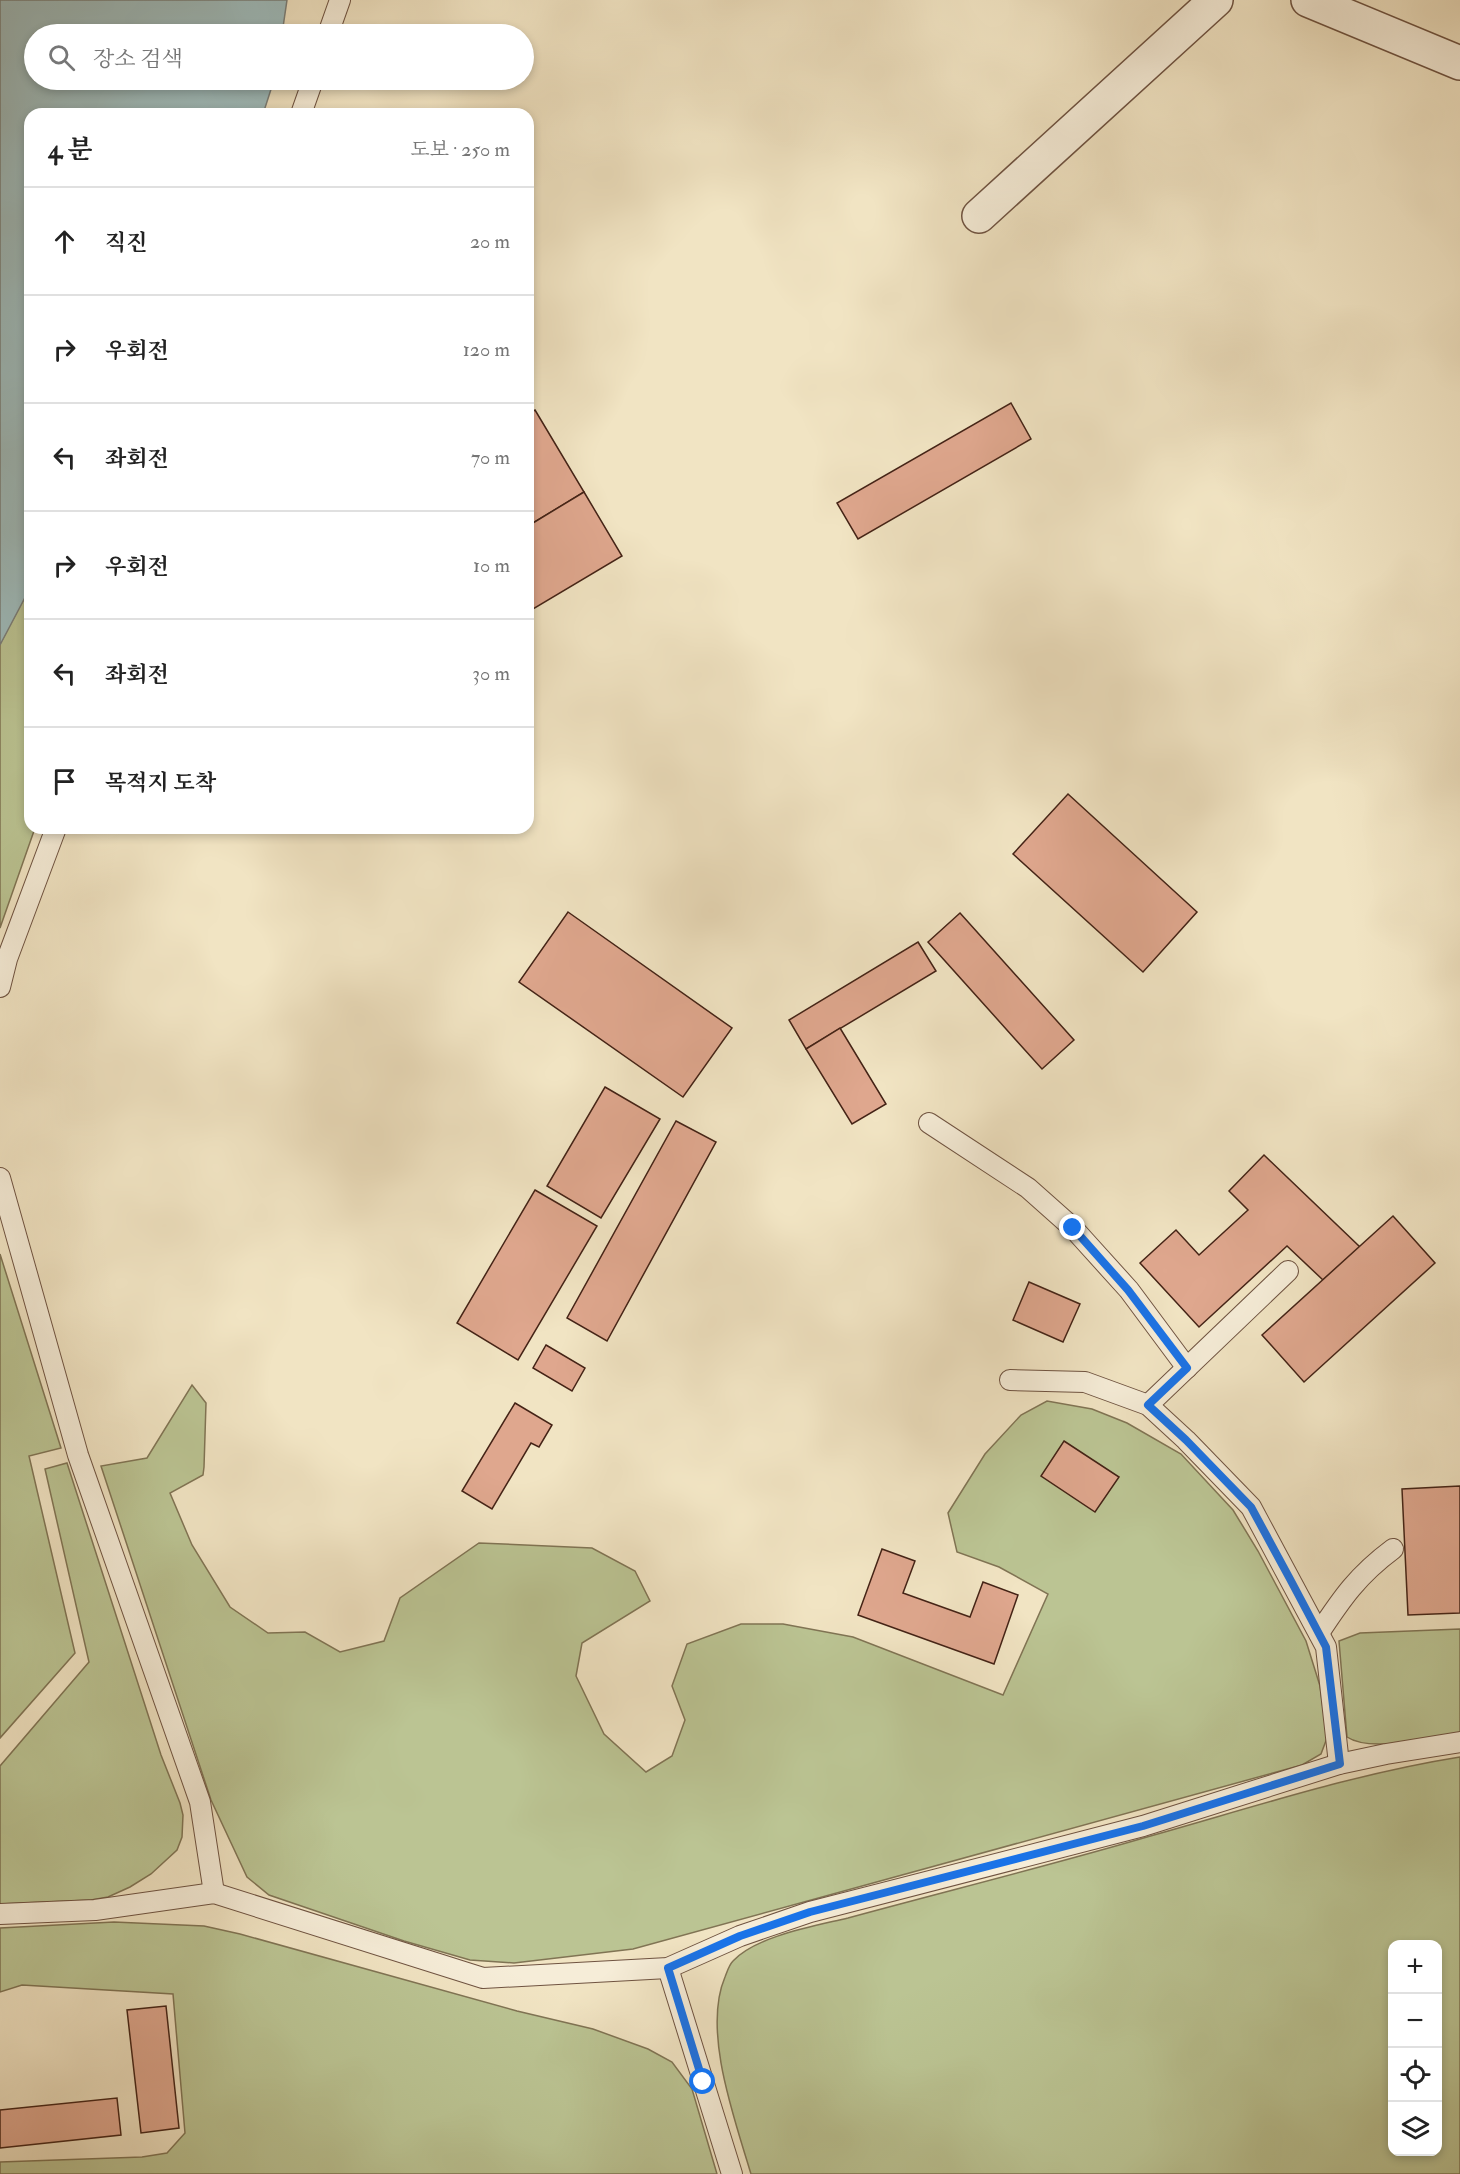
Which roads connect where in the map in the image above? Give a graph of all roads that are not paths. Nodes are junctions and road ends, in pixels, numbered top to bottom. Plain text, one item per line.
1 (340, 0) edge
2 (1216, 0) edge
3 (1308, 0) edge
4 (332, 24) edge
5 (1460, 63) edge
6 (309, 90) edge
7 (303, 108) edge
8 (979, 216) dead end
9 (57, 834) edge
10 (0, 987) edge
11 (929, 1123) dead end
12 (0, 1178) edge
13 (1288, 1271) dead end
14 (1187, 1368) junction
15 (1010, 1380) dead end
16 (1148, 1405) junction
17 (1393, 1549) dead end
18 (1319, 1634) junction
19 (1460, 1742) edge
20 (1340, 1764) junction
21 (214, 1893) junction
22 (0, 1914) edge
23 (668, 1968) junction
24 (732, 2174) edge

1 - 4 lane
2 - 8 street
3 - 5 street
6 - 7 lane
9 - 10 lane
11 - 14 lane
12 - 21 lane
13 - 14 lane
14 - 16 lane
15 - 16 lane
16 - 18 lane
17 - 18 lane
18 - 20 lane
19 - 20 lane
20 - 23 lane
21 - 22 lane
21 - 23 lane
23 - 24 lane

